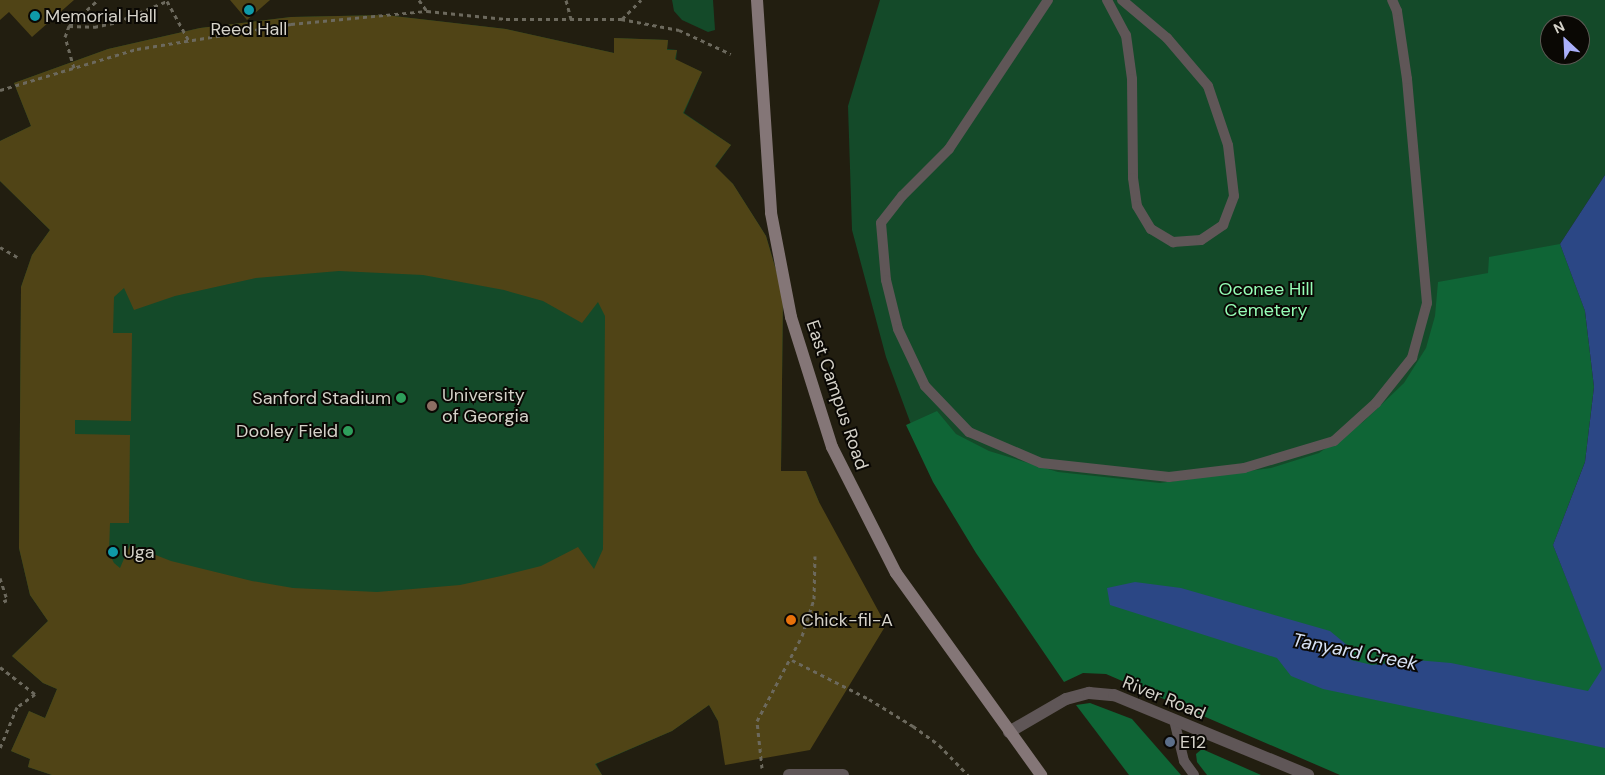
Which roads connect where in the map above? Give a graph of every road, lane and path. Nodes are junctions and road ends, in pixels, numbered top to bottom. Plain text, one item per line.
1 (98, 0) edge
2 (419, 0) edge
3 (566, 0) edge
4 (641, 0) edge
5 (757, 0) edge
6 (1048, 0) edge
7 (1107, 0) edge
8 (1122, 0) edge
9 (1392, 0) edge
10 (427, 12) junction
11 (571, 19) junction
12 (621, 19) junction
13 (69, 26) junction
14 (189, 40) junction
15 (731, 54) dead end
16 (74, 68) junction
17 (0, 90) edge
18 (0, 248) edge
19 (17, 257) dead end
20 (816, 556) dead end
21 (0, 578) edge
22 (0, 603) edge
23 (792, 660) junction
24 (0, 667) edge
25 (1174, 720) junction
26 (1009, 732) junction
27 (0, 748) edge
28 (762, 768) dead end
29 (789, 775) edge
30 (843, 775) edge
31 (968, 775) edge
32 (1041, 775) edge
33 (1194, 775) edge
34 (1308, 775) edge

1 - 13 path
2 - 10 path
3 - 11 path
4 - 12 path
5 - 26 main road, East Campus Road
6 - 9 lane
7 - 8 lane
10 - 11 path
10 - 14 path
11 - 12 path
12 - 15 path
13 - 14 path
13 - 16 path
14 - 16 path
16 - 17 path
18 - 19 path
20 - 23 path
21 - 22 path
23 - 28 path
23 - 31 path
24 - 27 path
25 - 26 street, River Road
25 - 33 lane
25 - 34 street, River Road
26 - 32 main road, East Campus Road
29 - 30 street

